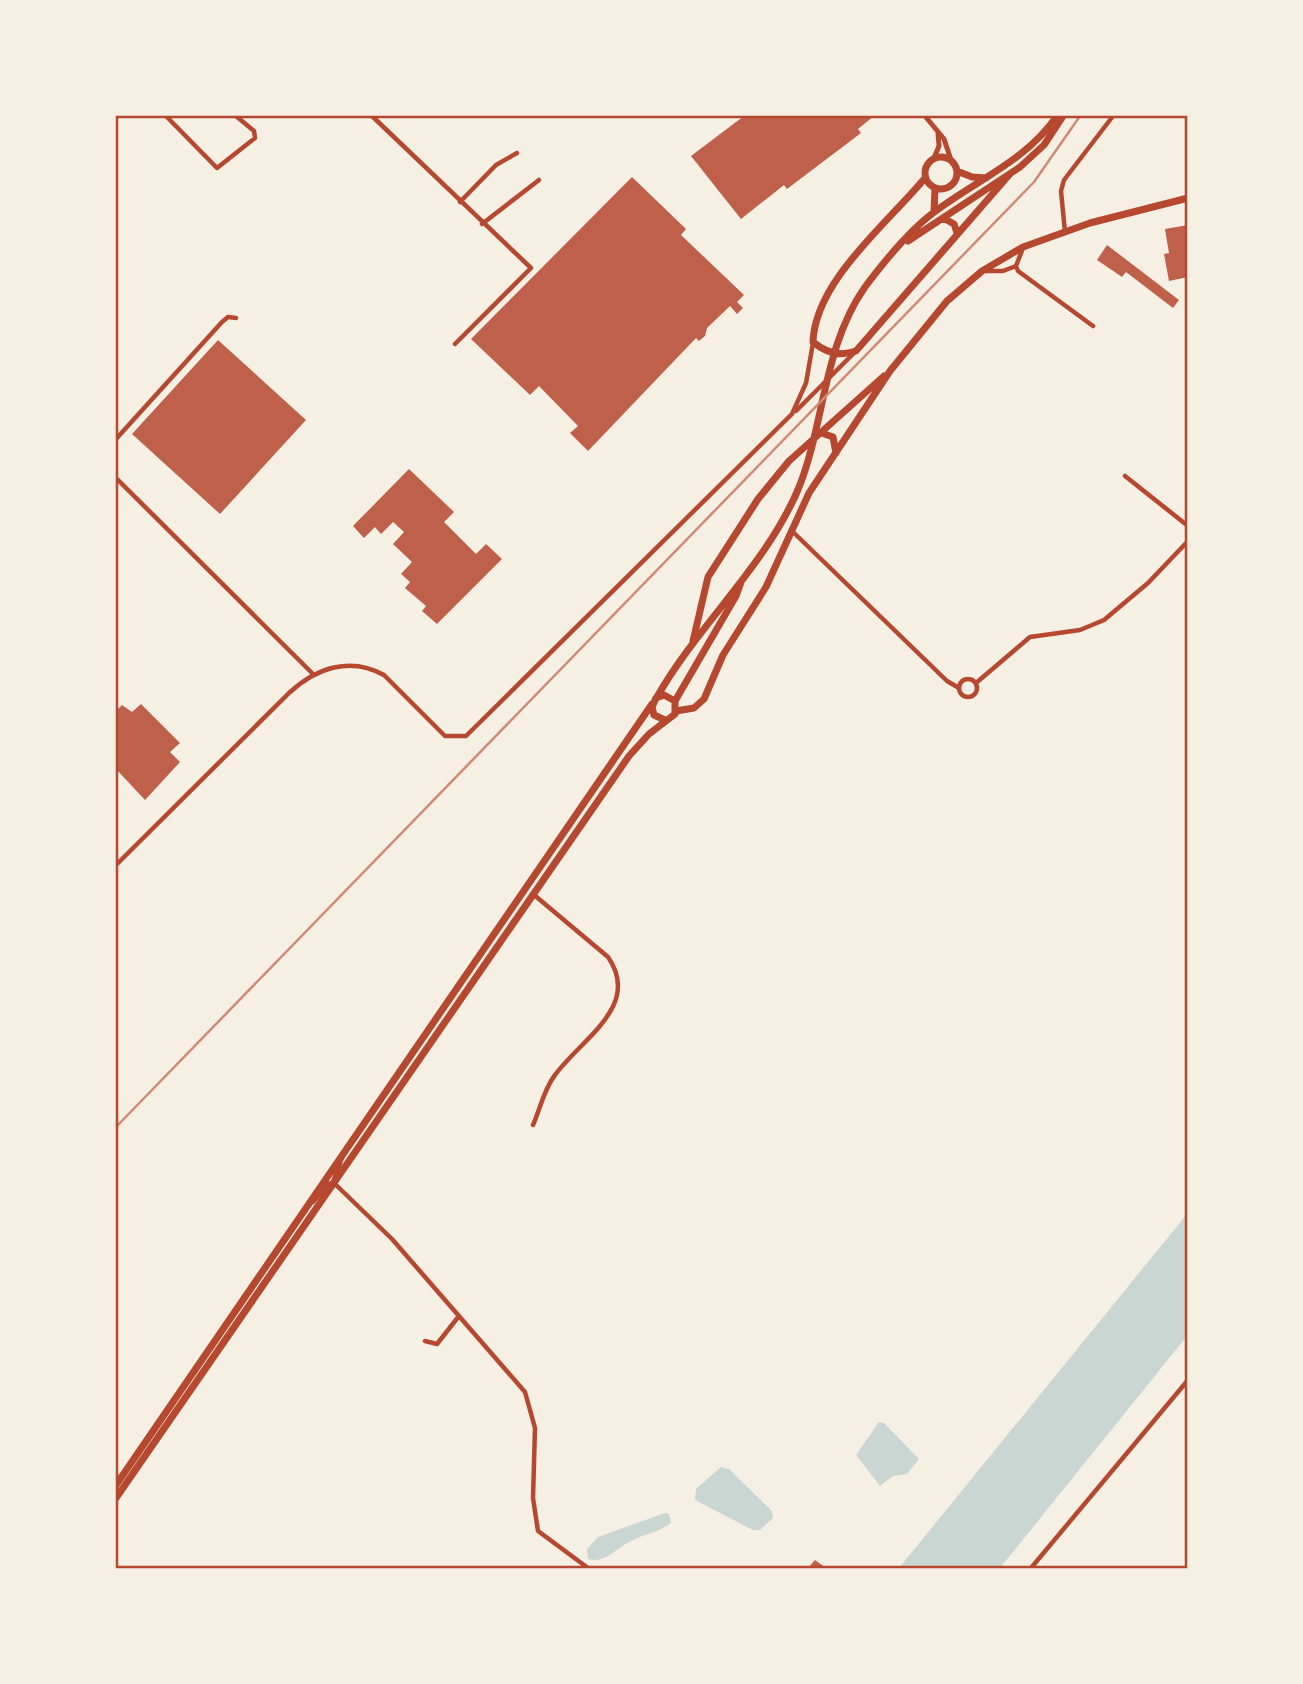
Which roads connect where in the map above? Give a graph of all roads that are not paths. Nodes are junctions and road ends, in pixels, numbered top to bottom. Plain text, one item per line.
1 (166, 116) edge
2 (236, 116) edge
3 (372, 116) edge
4 (925, 116) edge
5 (1056, 116) edge
6 (1063, 116) edge
7 (1113, 116) edge
8 (937, 130) junction
9 (517, 153) dead end
10 (934, 159) junction
11 (951, 160) junction
12 (957, 171) junction
13 (1009, 175) junction
14 (990, 177) junction
15 (925, 178) junction
16 (539, 180) dead end
17 (935, 188) junction
18 (1188, 198) edge
19 (460, 202) junction
20 (933, 213) junction
21 (943, 218) junction
22 (482, 224) junction
23 (1065, 232) junction
24 (957, 233) junction
25 (905, 243) junction
26 (1023, 247) junction
27 (1016, 266) junction
28 (982, 271) junction
29 (236, 318) dead end
30 (1093, 326) dead end
31 (813, 342) junction
32 (455, 344) dead end
33 (856, 351) junction
34 (890, 371) junction
35 (792, 414) junction
36 (819, 432) junction
37 (116, 439) edge
38 (836, 454) junction
39 (1125, 476) dead end
40 (116, 478) edge
41 (1188, 526) edge
42 (791, 530) junction
43 (1188, 541) edge
44 (741, 582) junction
45 (693, 643) junction
46 (313, 674) junction
47 (976, 682) junction
48 (959, 688) junction
49 (654, 701) junction
50 (675, 701) junction
51 (676, 710) junction
52 (665, 720) junction
53 (116, 866) edge
54 (532, 893) junction
55 (533, 1125) dead end
56 (343, 1155) junction
57 (334, 1182) junction
58 (310, 1204) junction
59 (459, 1316) junction
60 (425, 1341) dead end
61 (1188, 1380) edge
62 (116, 1485) edge
63 (116, 1498) edge
64 (588, 1569) edge
65 (1031, 1569) edge

1 - 2 street
3 - 19 street
4 - 8 street
5 - 14 main road
6 - 13 main road
7 - 23 street
8 - 10 street
8 - 11 street
9 - 19 street
10 - 11 main road
10 - 15 main road
11 - 12 main road
12 - 14 main road
12 - 17 main road
13 - 21 main road
13 - 24 main road
14 - 20 main road
15 - 17 main road
15 - 31 main road
16 - 22 street
17 - 20 main road
18 - 23 main road
19 - 22 street
20 - 25 main road
21 - 24 main road
21 - 25 main road
22 - 32 street
23 - 26 main road
24 - 33 main road
25 - 44 main road
26 - 27 street
26 - 28 main road
27 - 28 street
27 - 30 street
28 - 34 main road
29 - 37 street
31 - 33 main road
31 - 35 street
33 - 35 street
34 - 36 main road
34 - 38 main road
35 - 46 street
36 - 38 main road
36 - 45 main road
38 - 42 main road
39 - 41 street
40 - 46 street
42 - 48 street
42 - 51 main road
43 - 47 street
44 - 45 main road
44 - 50 main road
45 - 49 main road
46 - 53 street
47 - 48 street
47 - 48 street
49 - 50 main road
49 - 52 main road
49 - 56 main road
50 - 51 main road
51 - 52 main road
52 - 54 main road
54 - 55 street
54 - 57 main road
56 - 57 street
56 - 58 main road
57 - 58 street
57 - 59 street
57 - 63 main road
58 - 62 main road
59 - 60 street
59 - 64 street
61 - 65 street

